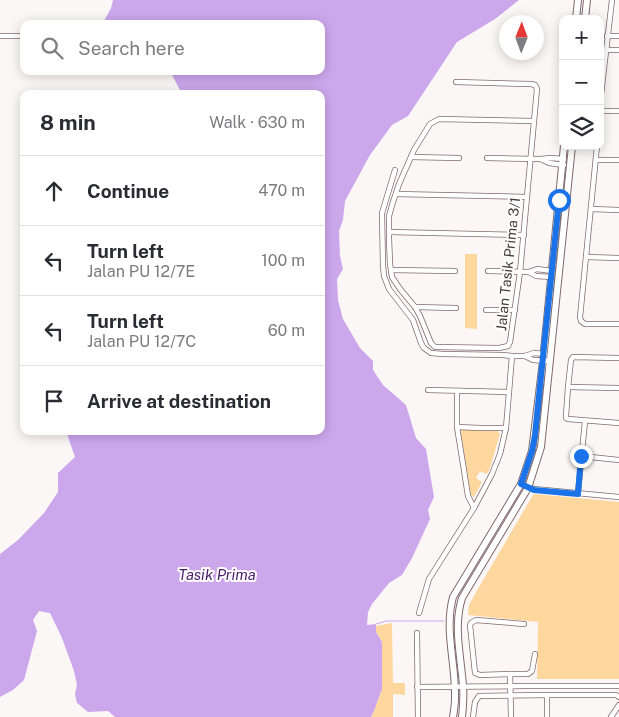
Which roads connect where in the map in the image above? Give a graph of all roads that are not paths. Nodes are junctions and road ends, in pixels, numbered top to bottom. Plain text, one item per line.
1 (578, 0) edge
2 (587, 0) edge
3 (612, 0) edge
4 (576, 15) edge
5 (585, 15) edge
6 (0, 36) edge
7 (20, 36) edge
8 (607, 36) junction
9 (619, 36) edge
10 (606, 50) junction
11 (619, 50) edge
12 (604, 68) edge
13 (456, 82) dead end
14 (604, 111) edge
15 (619, 111) edge
16 (534, 121) junction
17 (564, 150) edge
18 (570, 150) edge
19 (597, 150) edge
20 (411, 157) junction
21 (458, 158) dead end
22 (487, 158) dead end
23 (531, 159) junction
24 (596, 160) junction
25 (619, 160) edge
26 (566, 162) junction
27 (395, 170) dead end
28 (396, 194) junction
29 (527, 197) junction
30 (590, 209) junction
31 (619, 210) edge
32 (389, 232) junction
33 (524, 235) junction
34 (586, 257) junction
35 (619, 258) edge
36 (390, 270) junction
37 (455, 271) dead end
38 (488, 271) dead end
39 (520, 272) junction
40 (552, 274) junction
41 (415, 307) junction
42 (456, 308) dead end
43 (486, 310) dead end
44 (515, 310) junction
45 (619, 324) edge
46 (512, 356) junction
47 (547, 358) junction
48 (619, 358) edge
49 (568, 387) junction
50 (619, 388) edge
51 (428, 390) dead end
52 (457, 391) junction
53 (509, 392) junction
54 (585, 421) junction
55 (619, 423) edge
56 (457, 427) junction
57 (506, 428) junction
58 (581, 456) junction
59 (619, 460) edge
60 (521, 484) junction
61 (528, 488) junction
62 (578, 494) junction
63 (619, 497) edge
64 (474, 508) junction
65 (419, 613) dead end
66 (524, 624) dead end
67 (417, 633) dead end
68 (535, 654) dead end
69 (510, 674) junction
70 (511, 686) junction
71 (619, 686) edge
72 (417, 687) junction
73 (455, 687) junction
74 (463, 687) junction
75 (547, 695) junction
76 (511, 696) junction
77 (617, 696) edge
78 (619, 705) edge
79 (418, 717) edge
80 (453, 717) edge
81 (462, 717) edge
82 (473, 717) edge
83 (511, 717) edge
84 (547, 717) edge
85 (611, 717) edge

1 - 4 main road
2 - 5 main road
3 - 8 street
6 - 7 street
8 - 9 street
8 - 10 street
10 - 11 street
10 - 12 street
13 - 16 street, Jalan Tasik Prima 3/1
14 - 15 street
16 - 20 street, Jalan Tasik Prima 3/1
16 - 23 street, Jalan Tasik Prima 3/1
17 - 26 main road
18 - 26 main road
19 - 24 street
20 - 21 street
20 - 28 street, Jalan Tasik Prima 3/1
22 - 23 street
23 - 26 street
23 - 29 street, Jalan Tasik Prima 3/1
24 - 25 street
24 - 30 street
26 - 40 main road
26 - 47 main road
27 - 46 street
28 - 29 street
28 - 32 street, Jalan Tasik Prima 3/1
29 - 33 street, Jalan Tasik Prima 3/1
30 - 31 street
30 - 34 street
32 - 33 street
32 - 36 street, Jalan Tasik Prima 3/1
33 - 39 street, Jalan Tasik Prima 3/1
34 - 35 street
34 - 45 street
36 - 37 street
36 - 41 street, Jalan Tasik Prima 3/1
38 - 39 street
39 - 40 street
39 - 44 street, Jalan Tasik Prima 3/1
40 - 47 main road
41 - 42 street
41 - 44 street, Jalan Tasik Prima 3/1
43 - 44 street
46 - 47 street
46 - 53 street
47 - 60 main road
47 - 61 main road
48 - 49 street
49 - 50 street
49 - 54 street
51 - 52 street
52 - 53 street
52 - 56 street
53 - 57 street
54 - 55 street
54 - 58 street
56 - 57 street
56 - 64 street
57 - 64 street
58 - 59 street
58 - 62 street
60 - 61 street
60 - 73 main road
61 - 62 street
61 - 74 main road
62 - 63 street
64 - 65 street
66 - 69 street
67 - 72 street
68 - 69 street
69 - 70 street
70 - 71 street
70 - 74 street
70 - 76 street
71 - 77 street
72 - 73 street
72 - 79 street
73 - 74 street
73 - 80 main road
74 - 81 main road
75 - 76 street
75 - 77 street
75 - 84 street
76 - 82 street
76 - 83 street
78 - 85 street

